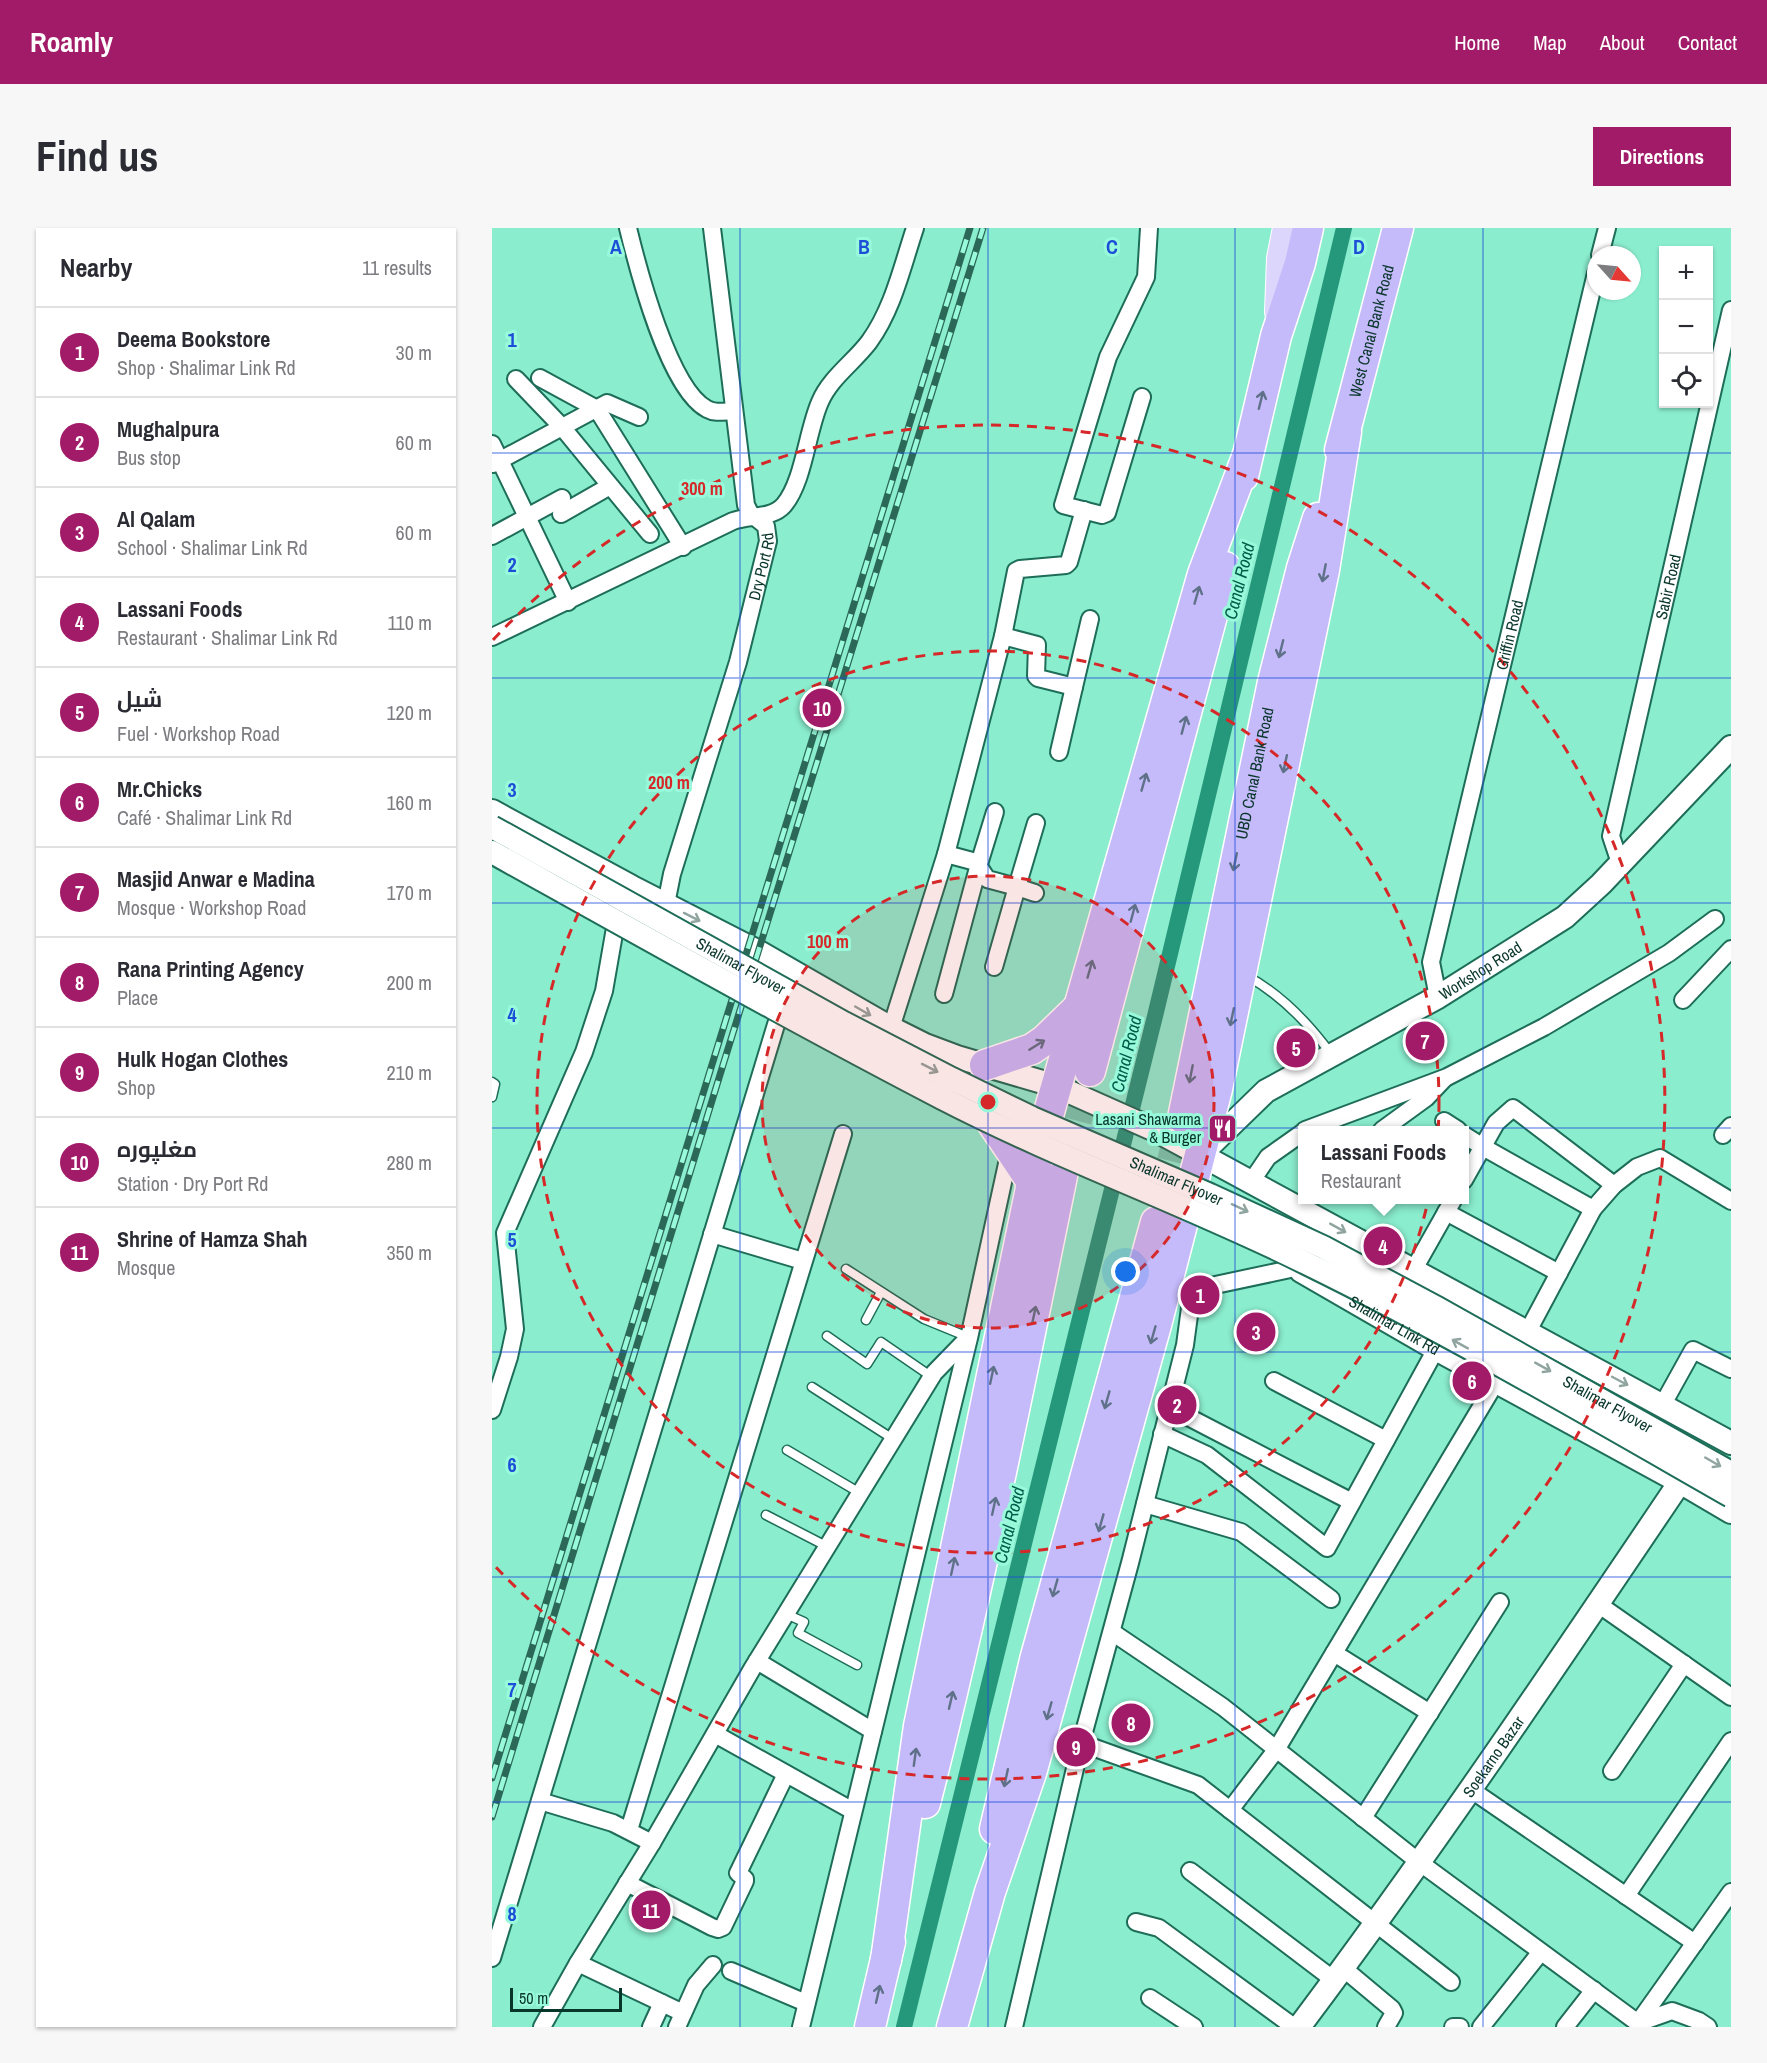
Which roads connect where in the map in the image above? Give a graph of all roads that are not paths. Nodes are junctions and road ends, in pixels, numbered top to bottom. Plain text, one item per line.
1 (628, 228) edge
2 (712, 228) edge
3 (915, 228) edge
4 (1149, 228) edge
5 (1286, 228) edge
6 (1308, 228) edge
7 (1607, 228) edge
8 (1398, 229) edge
9 (1602, 246) edge
10 (1590, 300) edge
11 (1731, 310) edge
12 (1276, 336) junction
13 (540, 378) dead end
14 (516, 379) dead end
15 (1142, 397) dead end
16 (597, 409) junction
17 (734, 411) junction
18 (639, 417) dead end
19 (562, 427) junction
20 (1346, 432) junction
21 (492, 444) edge
22 (1247, 457) junction
23 (496, 462) edge
24 (610, 486) junction
25 (1084, 510) junction
26 (753, 516) junction
27 (528, 517) junction
28 (650, 534) dead end
29 (492, 536) edge
30 (683, 547) junction
31 (568, 602) junction
32 (1090, 619) dead end
33 (1003, 636) junction
34 (492, 637) edge
35 (1074, 687) junction
36 (1731, 747) edge
37 (1059, 752) dead end
38 (492, 811) edge
39 (995, 812) dead end
40 (1036, 823) dead end
41 (492, 827) edge
42 (492, 852) edge
43 (946, 854) junction
44 (492, 861) edge
45 (1620, 863) junction
46 (979, 864) junction
47 (1017, 887) junction
48 (1035, 893) dead end
49 (666, 904) junction
50 (1715, 919) dead end
51 (615, 927) junction
52 (1731, 949) edge
53 (768, 957) junction
54 (994, 967) dead end
55 (1241, 972) junction
56 (944, 994) dead end
57 (1438, 997) junction
58 (1683, 1000) dead end
59 (748, 1002) junction
60 (1079, 1008) junction
61 (778, 1018) junction
62 (891, 1028) junction
63 (1331, 1054) junction
64 (986, 1065) junction
65 (1090, 1071) tunnel mouth
66 (1447, 1077) junction
67 (492, 1082) edge
68 (1056, 1086) junction
69 (492, 1097) edge
70 (987, 1115) junction
71 (1170, 1124) junction
72 (1320, 1126) edge
73 (1389, 1126) edge
74 (843, 1134) dead end
75 (1298, 1136) edge
76 (1469, 1138) edge
77 (1041, 1140) junction
78 (1483, 1147) junction
79 (1011, 1150) junction
80 (1200, 1155) junction
81 (1070, 1166) junction
82 (1469, 1171) edge
83 (1032, 1182) junction
84 (1251, 1182) junction
85 (1614, 1185) junction
86 (1729, 1195) edge
87 (1298, 1201) edge
88 (1311, 1206) edge
89 (1450, 1206) edge
90 (1593, 1209) junction
91 (1186, 1211) junction
92 (1156, 1222) tunnel mouth
93 (712, 1234) junction
94 (802, 1261) junction
95 (1295, 1268) junction
96 (846, 1269) dead end
97 (1414, 1269) junction
98 (1559, 1273) junction
99 (881, 1292) junction
100 (1176, 1305) junction
101 (866, 1320) dead end
102 (1528, 1331) junction
103 (827, 1336) dead end
104 (969, 1338) junction
105 (1436, 1349) junction
106 (1731, 1369) edge
107 (932, 1377) junction
108 (1274, 1381) dead end
109 (1496, 1382) junction
110 (812, 1387) dead end
111 (1663, 1404) junction
112 (1169, 1407) junction
113 (492, 1410) edge
114 (1162, 1434) junction
115 (893, 1439) junction
116 (1386, 1440) junction
117 (1731, 1443) edge
118 (787, 1450) dead end
119 (1731, 1473) edge
120 (1680, 1482) junction
121 (860, 1493) junction
122 (1731, 1496) edge
123 (1352, 1502) junction
124 (1144, 1504) junction
125 (1731, 1512) edge
126 (766, 1515) dead end
127 (828, 1547) junction
128 (1331, 1599) dead end
129 (1500, 1602) dead end
130 (1598, 1604) junction
131 (786, 1614) junction
132 (1112, 1632) junction
133 (1334, 1653) junction
134 (757, 1661) junction
135 (1684, 1664) junction
136 (857, 1665) dead end
137 (1731, 1698) edge
138 (1430, 1713) junction
139 (873, 1731) junction
140 (715, 1734) junction
141 (1731, 1742) edge
142 (1081, 1743) junction
143 (1276, 1749) junction
144 (1611, 1771) dead end
145 (786, 1774) junction
146 (1470, 1789) junction
147 (540, 1801) junction
148 (1230, 1810) junction
149 (853, 1811) junction
150 (1363, 1818) junction
151 (629, 1830) junction
152 (652, 1843) junction
153 (1419, 1862) junction
154 (1190, 1871) dead end
155 (627, 1883) junction
156 (1731, 1892) edge
157 (1626, 1896) junction
158 (1136, 1922) dead end
159 (1376, 1924) junction
160 (1695, 1943) junction
161 (492, 1958) edge
162 (1536, 1958) dead end
163 (886, 1960) junction
164 (578, 1963) junction
165 (713, 1965) dead end
166 (731, 1971) dead end
167 (1339, 1974) junction
168 (1451, 1982) dead end
169 (1594, 1990) junction
170 (1150, 1998) dead end
171 (662, 2003) junction
172 (806, 2003) junction
173 (954, 2019) edge
174 (680, 2020) edge
175 (1638, 2023) junction
176 (542, 2027) edge
177 (651, 2027) edge
178 (801, 2027) edge
179 (870, 2027) edge
180 (1014, 2027) edge
181 (1194, 2027) edge
182 (1294, 2027) edge
183 (1299, 2027) edge
184 (1386, 2027) edge
185 (1454, 2027) edge
186 (1460, 2027) edge
187 (1481, 2027) edge
188 (1565, 2027) edge
189 (1708, 2027) edge

1 - 17 street
2 - 17 street, Dry Port Rd
3 - 26 street
4 - 25 street
5 - 12 main road
6 - 12 highway
7 - 9 street
8 - 20 highway, West Canal Bank Road
10 - 57 street, Griffin Road
11 - 45 street, Sabir Road
22 -> 12 highway
13 - 16 street
14 - 19 street
15 - 25 street
16 - 18 street
16 - 19 street
16 - 30 street
17 - 26 street, Dry Port Rd
19 - 23 street
19 - 24 street
20 -> 55 highway
20 -> 71 highway, UBD Canal Bank Road
21 - 23 street
60 -> 22 highway
65 -> 22 highway
23 - 27 street
24 - 27 street
24 - 28 street
25 - 33 street
26 - 30 street
26 - 49 street, Dry Port Rd
27 - 29 street
27 - 31 street
30 - 31 street
31 - 34 street
32 - 35 street
33 - 35 street
33 - 43 street
35 - 37 street
36 - 45 main road, Workshop Road
38 - 49 main road
39 - 46 street
40 - 47 street
41 -> 119 main road, Shalimar Flyover, bridge
122 -> 42 main road, Shalimar Flyover, bridge
43 - 46 street
43 - 62 street
44 - 51 main road, Shalimar Link Rd
45 - 57 main road, Workshop Road
46 - 47 street
46 - 56 street
47 - 48 street
47 - 54 street
49 -> 53 main road
50 - 66 street
51 - 59 main road, Shalimar Link Rd
51 - 113 street
52 - 58 street
53 - 59 main road
53 -> 62 main road
55 - 63 lane
55 -> 80 highway
57 - 63 main road, Workshop Road
59 - 61 main road, Shalimar Link Rd
64 -> 60 highway
60 - 68 highway
61 - 70 main road, Shalimar Link Rd
61 - 93 street
62 - 64 main road
63 - 80 main road, Workshop Road
64 - 68 main road
66 - 72 street
66 - 73 street
67 - 69 lane
68 - 71 main road
68 - 77 highway
70 - 77 main road, Shalimar Link Rd
70 - 79 highway
71 - 80 main road
74 - 94 street
75 - 84 street
76 - 78 street
77 - 81 main road, Shalimar Link Rd
77 - 83 highway
78 - 82 street
78 - 85 street
78 - 90 street
79 - 83 highway
79 - 104 street
80 - 84 main road
80 - 91 highway
81 - 91 main road, Shalimar Link Rd, bridge
163 -> 81 highway
163 -> 83 highway
84 - 87 main road
85 - 86 street
85 - 90 street
88 -> 97 main road
89 - 97 street
89 - 98 street
90 - 98 street
91 - 95 main road, Shalimar Link Rd
91 - 100 highway
92 -> 173 highway
93 - 94 street
93 - 147 street
94 - 151 street
95 - 100 street
95 - 105 main road, Shalimar Link Rd
96 - 99 lane
97 - 102 main road
98 - 102 street
99 - 101 lane
99 - 104 lane
100 - 112 street
100 -> 173 highway
102 -> 111 main road
103 - 107 lane
104 - 107 street
104 - 139 street
105 - 109 main road, Shalimar Link Rd
105 - 116 street
106 - 111 street
107 - 115 street
108 - 116 street
109 - 120 main road, Shalimar Link Rd
109 - 133 street
110 - 115 lane
111 - 117 main road
112 - 114 street
112 - 123 street
114 - 123 street
114 - 124 street
115 - 121 street
116 - 123 street
118 - 121 lane
120 - 125 main road, Shalimar Link Rd
120 - 130 main road, Soekarno Bazar
121 - 127 street
124 - 128 street
124 - 132 street
126 - 127 lane
127 - 131 street
129 - 138 street
130 - 135 street
130 - 146 main road, Soekarno Bazar
131 - 134 street
131 - 136 lane
132 - 142 street
132 - 143 street
133 - 138 street
133 - 143 street
134 - 139 street
134 - 140 street
135 - 137 street
135 - 144 street
138 - 150 street
139 - 149 street
140 - 145 street
140 - 152 street
141 - 157 street
142 - 148 street
142 - 180 street
143 - 148 street
143 - 150 street
145 - 149 street
145 - 155 street
146 - 153 main road, Soekarno Bazar
146 - 157 street
147 - 151 street
147 - 161 street
148 - 159 street
149 - 172 street
150 - 153 street
151 - 152 street
152 - 155 street
153 - 159 main road, Soekarno Bazar
153 - 169 street
154 - 167 street
155 - 164 street
156 - 160 street
157 - 160 street
158 - 182 street
159 - 167 main road, Soekarno Bazar
159 - 168 street
160 - 175 street
162 - 187 street
179 -> 163 highway
164 - 171 street
164 - 176 street
165 - 174 street
166 - 172 street
167 - 183 main road, Soekarno Bazar
167 - 184 street
169 - 175 street
169 - 188 street
170 - 181 street
171 - 174 street
171 - 177 street
172 - 178 street
175 - 189 street
185 - 186 street

